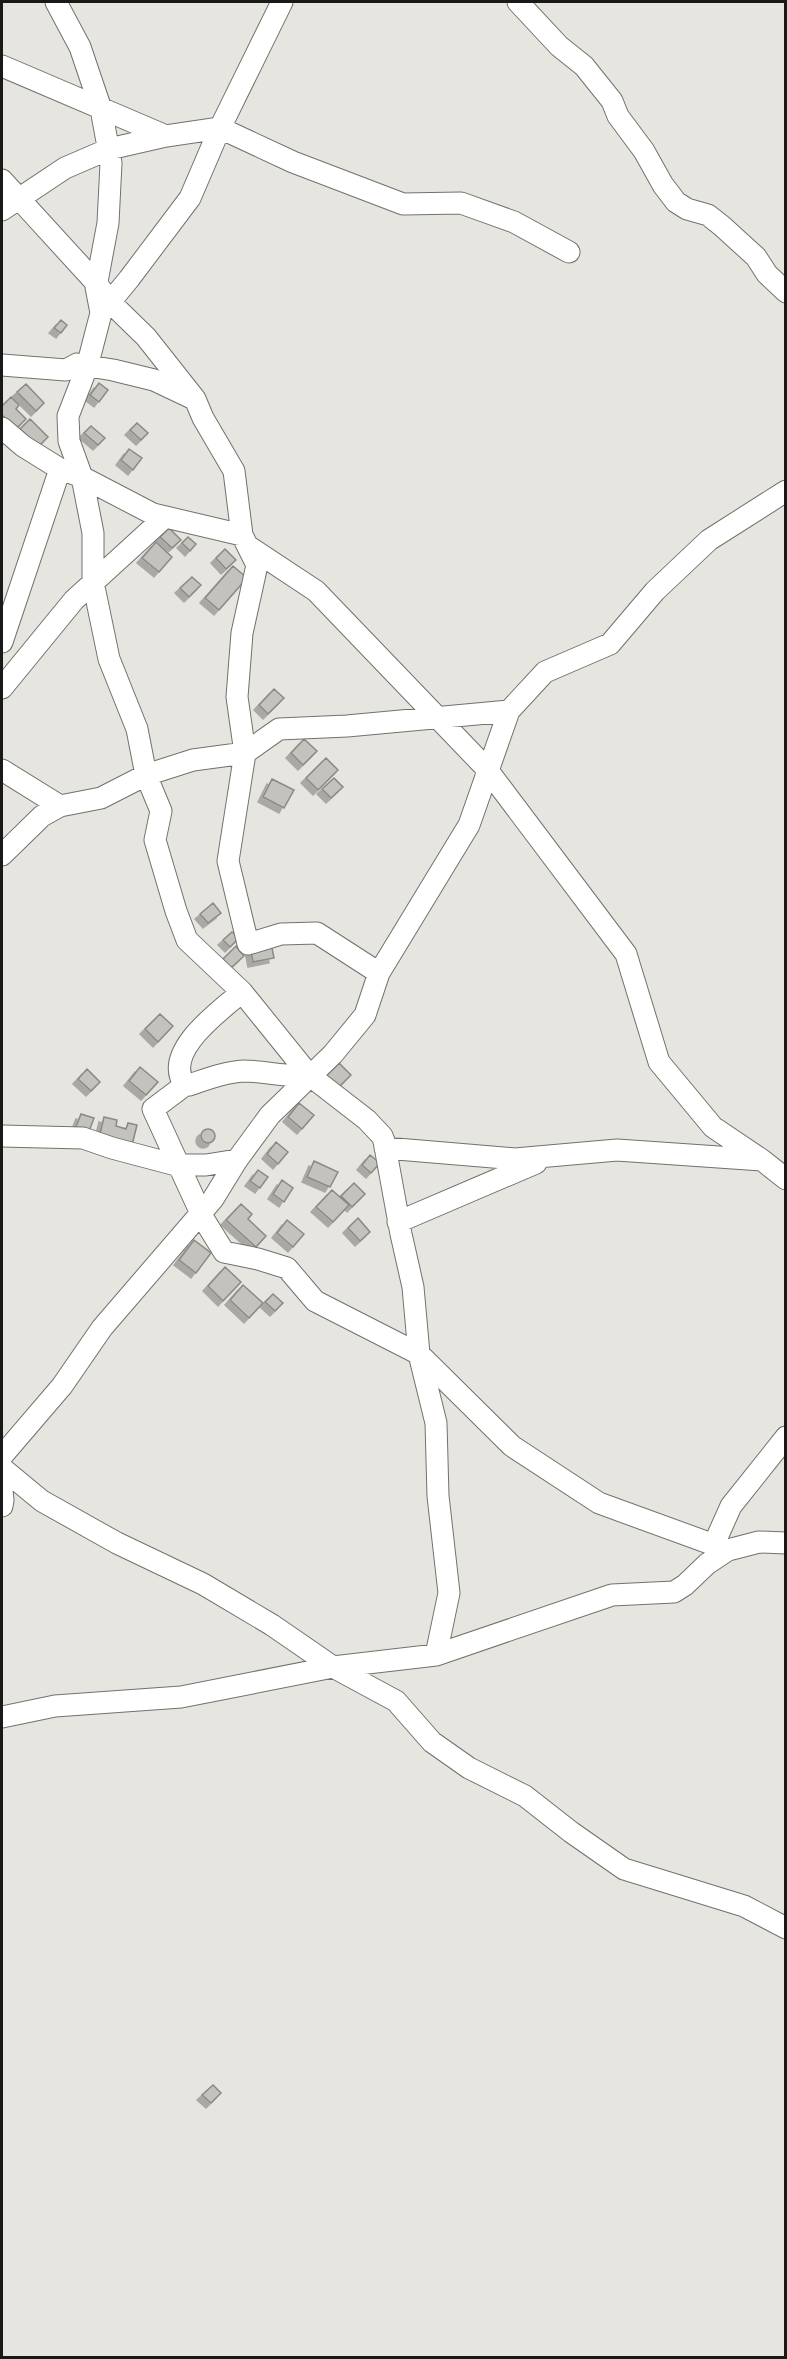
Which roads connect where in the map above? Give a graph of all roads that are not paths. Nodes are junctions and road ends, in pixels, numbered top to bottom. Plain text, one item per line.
1 (56, 2) edge
2 (282, 2) edge
3 (518, 2) edge
4 (2, 66) edge
5 (101, 109) junction
6 (220, 128) junction
7 (166, 136) junction
8 (108, 149) junction
9 (2, 180) edge
10 (10, 204) edge
11 (568, 252) dead end
12 (97, 284) junction
13 (786, 292) edge
14 (105, 308) junction
15 (2, 365) edge
16 (87, 367) junction
17 (195, 399) junction
18 (2, 428) edge
19 (60, 469) junction
20 (82, 477) junction
21 (786, 491) edge
22 (165, 517) junction
23 (245, 541) junction
24 (93, 582) junction
25 (2, 642) edge
26 (2, 688) edge
27 (509, 711) junction
28 (438, 718) junction
29 (245, 753) junction
30 (2, 770) edge
31 (488, 771) junction
32 (146, 776) junction
33 (60, 806) junction
34 (2, 855) edge
35 (379, 973) junction
36 (242, 992) junction
37 (309, 1075) junction
38 (185, 1085) junction
39 (2, 1136) edge
40 (386, 1148) junction
41 (554, 1156) junction
42 (237, 1160) junction
43 (762, 1160) junction
44 (179, 1165) junction
45 (786, 1179) edge
46 (201, 1213) junction
47 (398, 1222) junction
48 (419, 1354) junction
49 (786, 1437) edge
50 (2, 1456) edge
51 (2, 1468) edge
52 (2, 1491) edge
53 (2, 1506) edge
54 (786, 1543) edge
55 (721, 1547) junction
56 (436, 1655) junction
57 (333, 1667) junction
58 (2, 1717) edge
59 (786, 1928) edge

1 - 5 street
2 - 6 street
3 - 13 street
4 - 5 street
5 - 7 street
5 - 8 street
6 - 7 street
6 - 11 street
6 - 14 street
7 - 8 street
8 - 10 street
8 - 12 street
9 - 10 street
10 - 12 street
12 - 14 street
14 - 16 street
14 - 17 street
15 - 16 street
16 - 17 street
16 - 20 street
17 - 23 street
18 - 19 street
19 - 20 street
19 - 25 street
20 - 22 street
20 - 24 street
21 - 27 street
22 - 23 street
22 - 24 street
23 - 28 street
23 - 29 street
24 - 26 street
24 - 32 street
27 - 28 street
27 - 31 street
28 - 29 street
28 - 31 street
29 - 32 street
29 - 35 street
30 - 33 street
31 - 35 street
31 - 43 street
32 - 33 street
32 - 36 street
33 - 34 street
35 - 37 street
36 - 37 street
36 - 38 street
37 - 38 street
37 - 40 street
37 - 42 street
38 - 44 street
39 - 44 street
40 - 41 street
40 - 47 street
41 - 43 street
41 - 47 street
42 - 44 street
42 - 46 street
43 - 45 street
44 - 46 street
46 - 48 street
46 - 50 street
47 - 48 street
48 - 55 street
48 - 56 street
49 - 55 street
51 - 57 street
52 - 53 street
54 - 55 street
55 - 56 street
56 - 57 street
57 - 58 street
57 - 59 street

